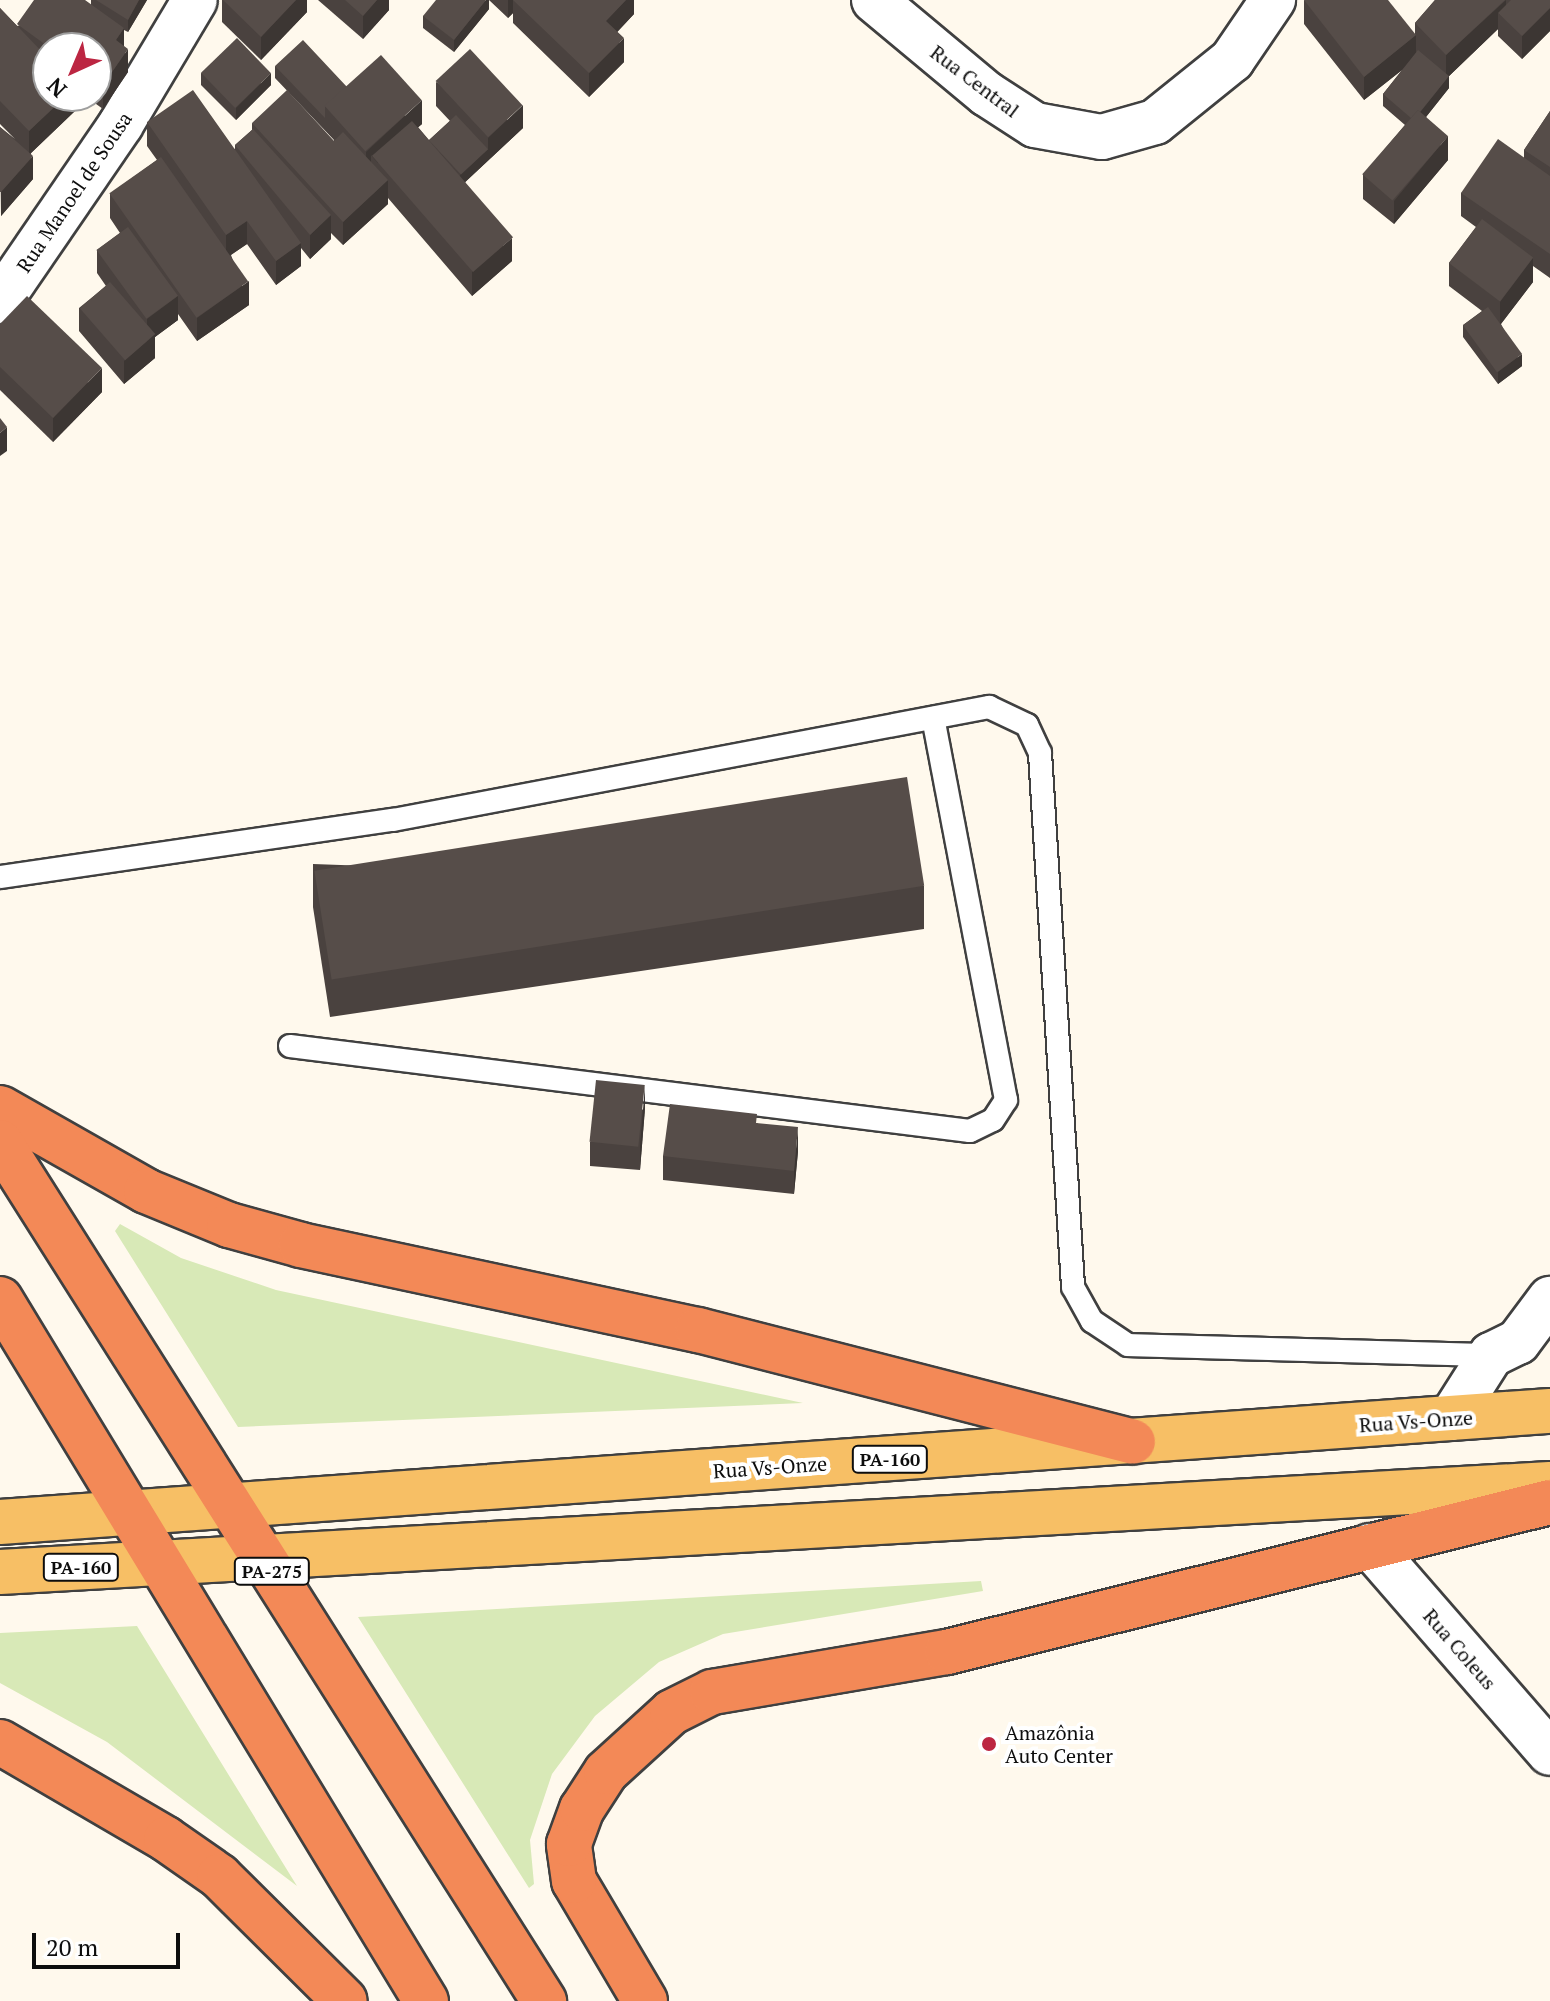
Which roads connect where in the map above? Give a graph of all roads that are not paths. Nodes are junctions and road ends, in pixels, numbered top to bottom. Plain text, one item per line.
1 (195, 0) edge
2 (874, 0) edge
3 (1273, 0) edge
4 (0, 301) edge
5 (933, 718) junction
6 (0, 877) edge
7 (290, 1046) dead end
8 (0, 1108) edge
9 (0, 1142) edge
10 (0, 1299) edge
11 (1550, 1299) edge
12 (1491, 1355) junction
13 (1550, 1411) edge
14 (1451, 1418) junction
15 (1133, 1442) junction
16 (1550, 1484) edge
17 (1550, 1502) edge
18 (229, 1503) junction
19 (132, 1514) junction
20 (0, 1522) edge
21 (1370, 1546) junction
22 (264, 1559) junction
23 (161, 1562) junction
24 (0, 1572) edge
25 (0, 1742) edge
26 (1550, 1753) edge
27 (345, 2001) edge
28 (426, 2001) edge
29 (544, 2001) edge
30 (645, 2001) edge

1 - 4 street, Rua Manoel de Sousa
2 - 3 street, Rua Central
5 - 6 lane
5 - 7 lane
5 - 12 lane
8 - 15 highway
9 - 18 highway, PA-275
10 - 19 highway
11 - 12 street
12 - 14 street
13 - 14 main road, Rua Vs-Onze / PA-160
14 - 15 main road, Rua Vs-Onze / PA-160
15 - 18 main road, Rua Vs-Onze / PA-160
16 - 22 main road, PA-160
17 - 21 highway
18 - 19 main road, PA-160
18 - 22 highway, PA-275
19 - 20 main road, PA-160
19 - 23 highway
21 - 26 street, Rua Coleus
21 - 30 highway
22 - 23 main road, PA-160
22 - 29 highway, PA-275
23 - 24 main road, PA-160
23 - 28 highway
25 - 27 highway

